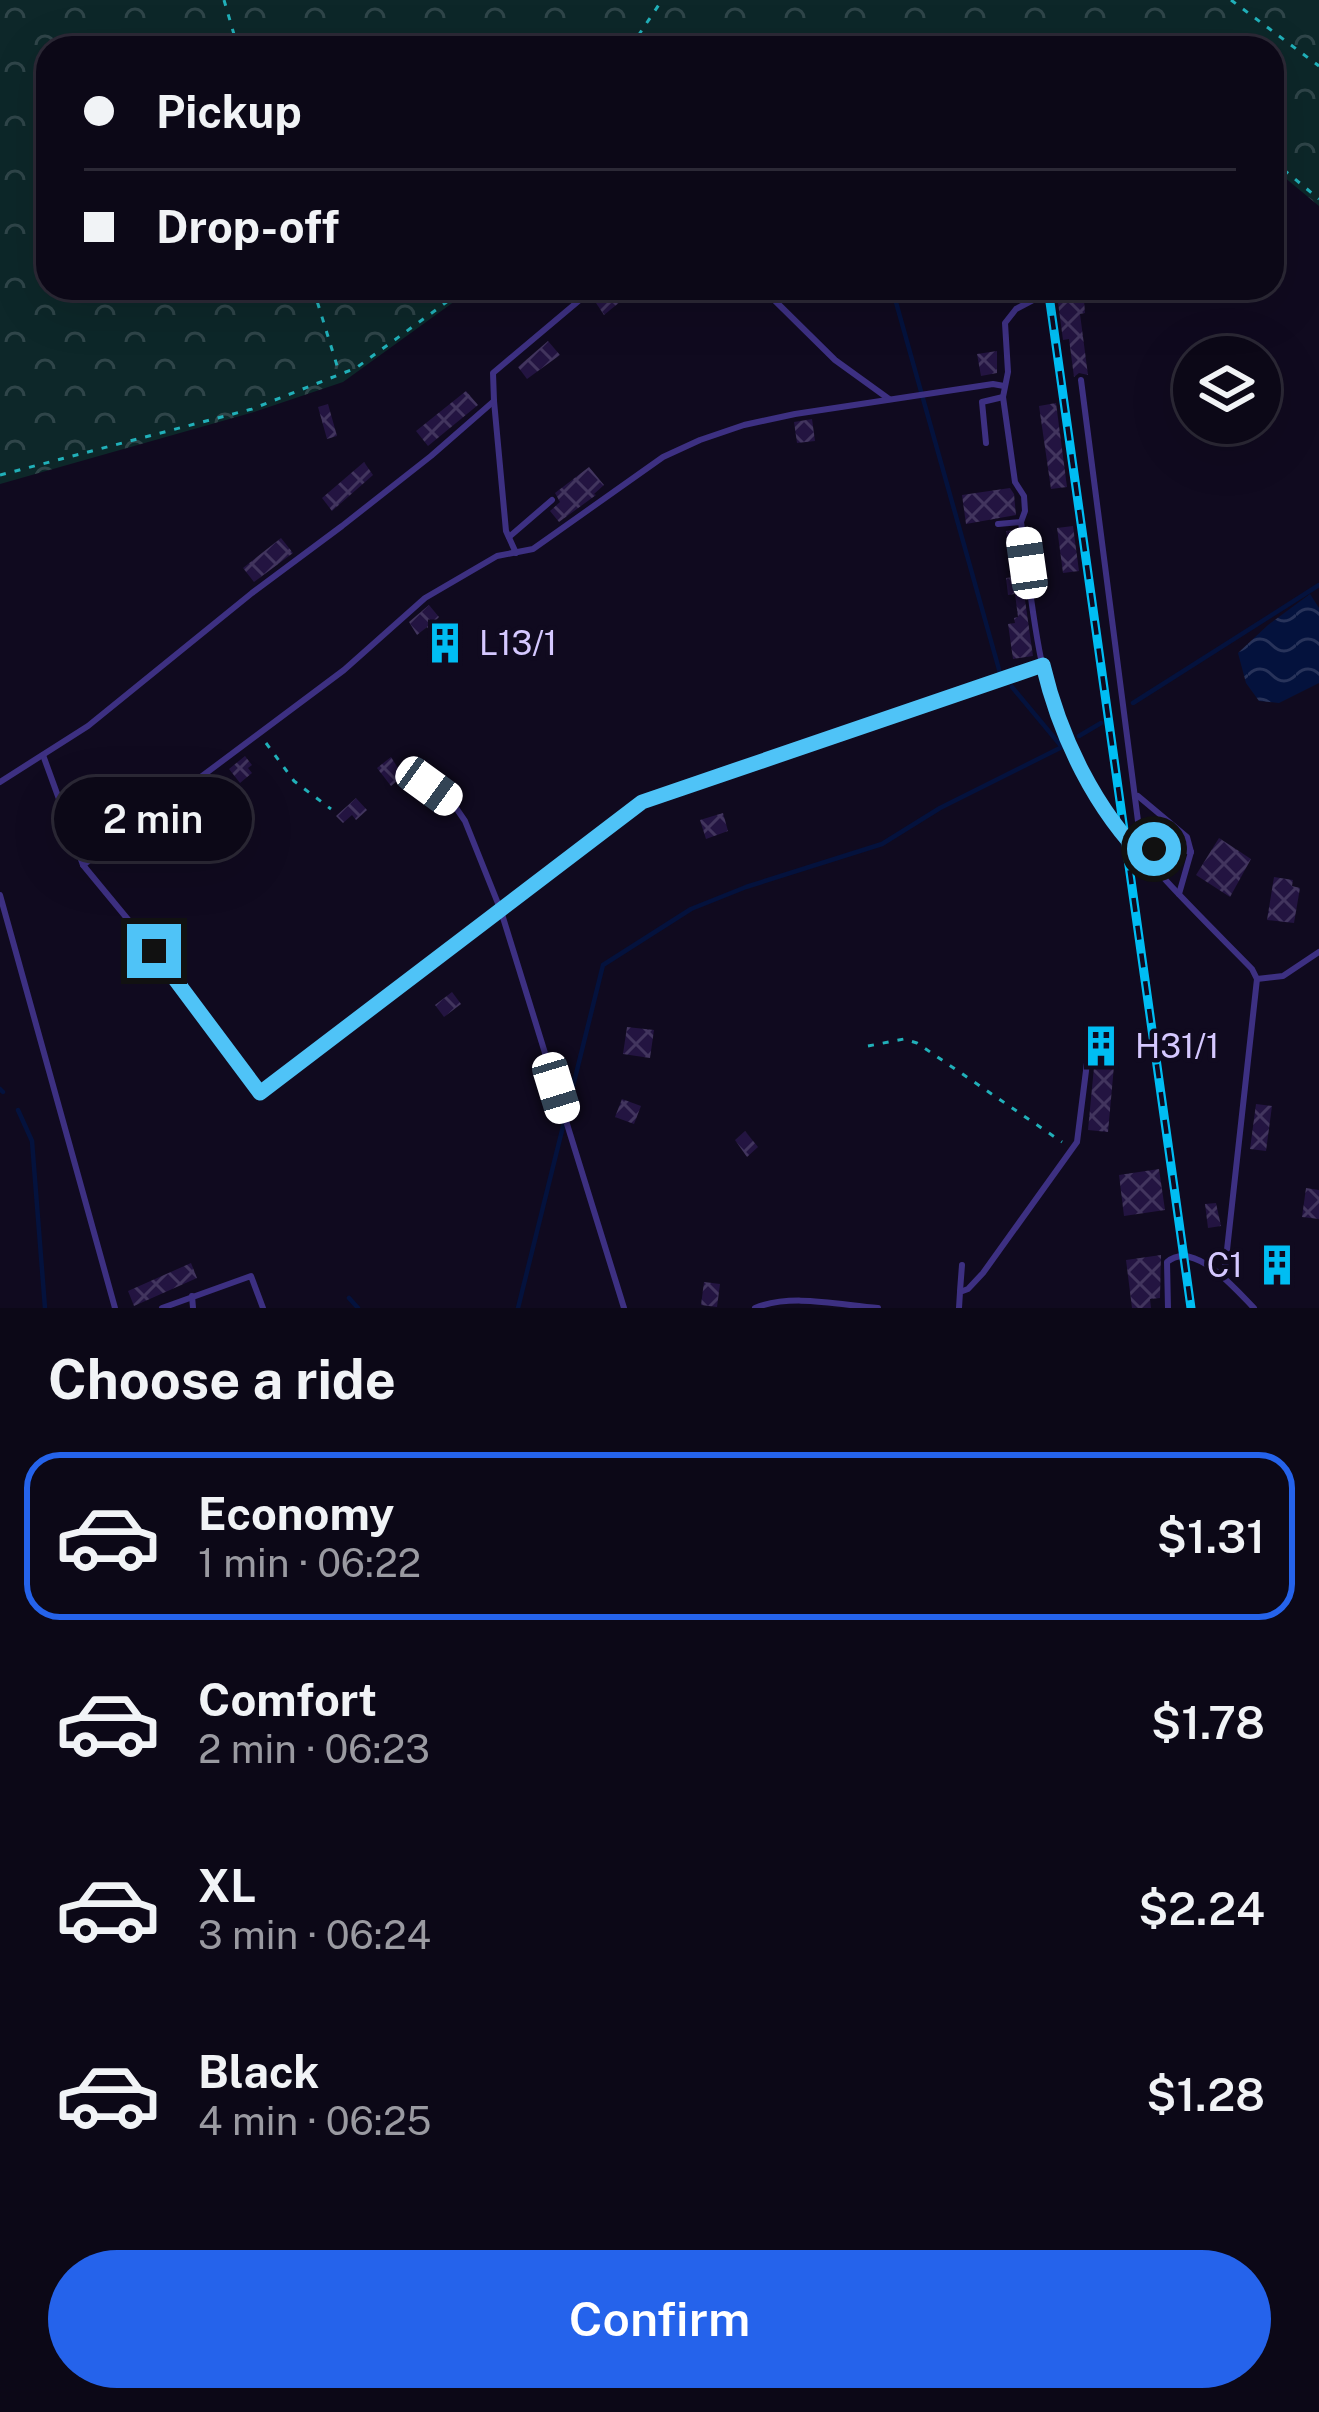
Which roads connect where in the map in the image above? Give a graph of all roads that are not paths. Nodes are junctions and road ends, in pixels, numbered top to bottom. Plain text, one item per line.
1 (580, 300) edge
2 (774, 300) edge
3 (1033, 300) edge
4 (1082, 380) dead end
5 (1004, 386) junction
6 (1003, 397) junction
7 (890, 399) junction
8 (494, 400) junction
9 (986, 443) dead end
10 (552, 500) dead end
11 (1021, 521) junction
12 (998, 524) dead end
13 (509, 537) junction
14 (516, 553) junction
15 (1043, 665) junction
16 (43, 755) junction
17 (406, 769) dead end
18 (0, 782) edge
19 (1136, 794) junction
20 (1191, 852) junction
21 (1146, 859) junction
22 (83, 865) junction
23 (0, 895) edge
24 (1179, 895) junction
25 (2, 909) edge
26 (501, 911) junction
27 (1319, 952) edge
28 (1257, 979) junction
29 (1090, 1039) dead end
30 (962, 1265) dead end
31 (1224, 1277) junction
32 (960, 1292) junction
33 (192, 1296) junction
34 (115, 1308) edge
35 (162, 1308) edge
36 (193, 1308) edge
37 (263, 1308) edge
38 (624, 1308) edge
39 (755, 1308) edge
40 (878, 1308) edge
41 (959, 1308) edge
42 (1168, 1308) edge
43 (1254, 1308) edge

1 - 8 lane
2 - 7 lane
3 - 5 lane
4 - 19 lane
5 - 6 lane
5 - 7 lane
6 - 9 lane
6 - 11 lane
7 - 14 lane
8 - 13 lane
8 - 16 lane
10 - 13 lane
11 - 12 lane
11 - 15 lane
13 - 14 lane
14 - 22 lane
15 - 21 lane
15 - 26 lane
16 - 18 lane
16 - 22 lane
17 - 26 lane
19 - 20 lane
19 - 21 lane
20 - 21 lane
20 - 24 lane
21 - 24 lane
22 - 26 lane
23 - 25 lane
24 - 28 lane
25 - 34 lane
26 - 38 lane
27 - 28 lane
28 - 31 lane
29 - 32 lane
30 - 32 lane
31 - 42 lane
31 - 43 lane
32 - 41 lane
33 - 35 lane
33 - 36 lane
33 - 37 lane
39 - 40 lane

